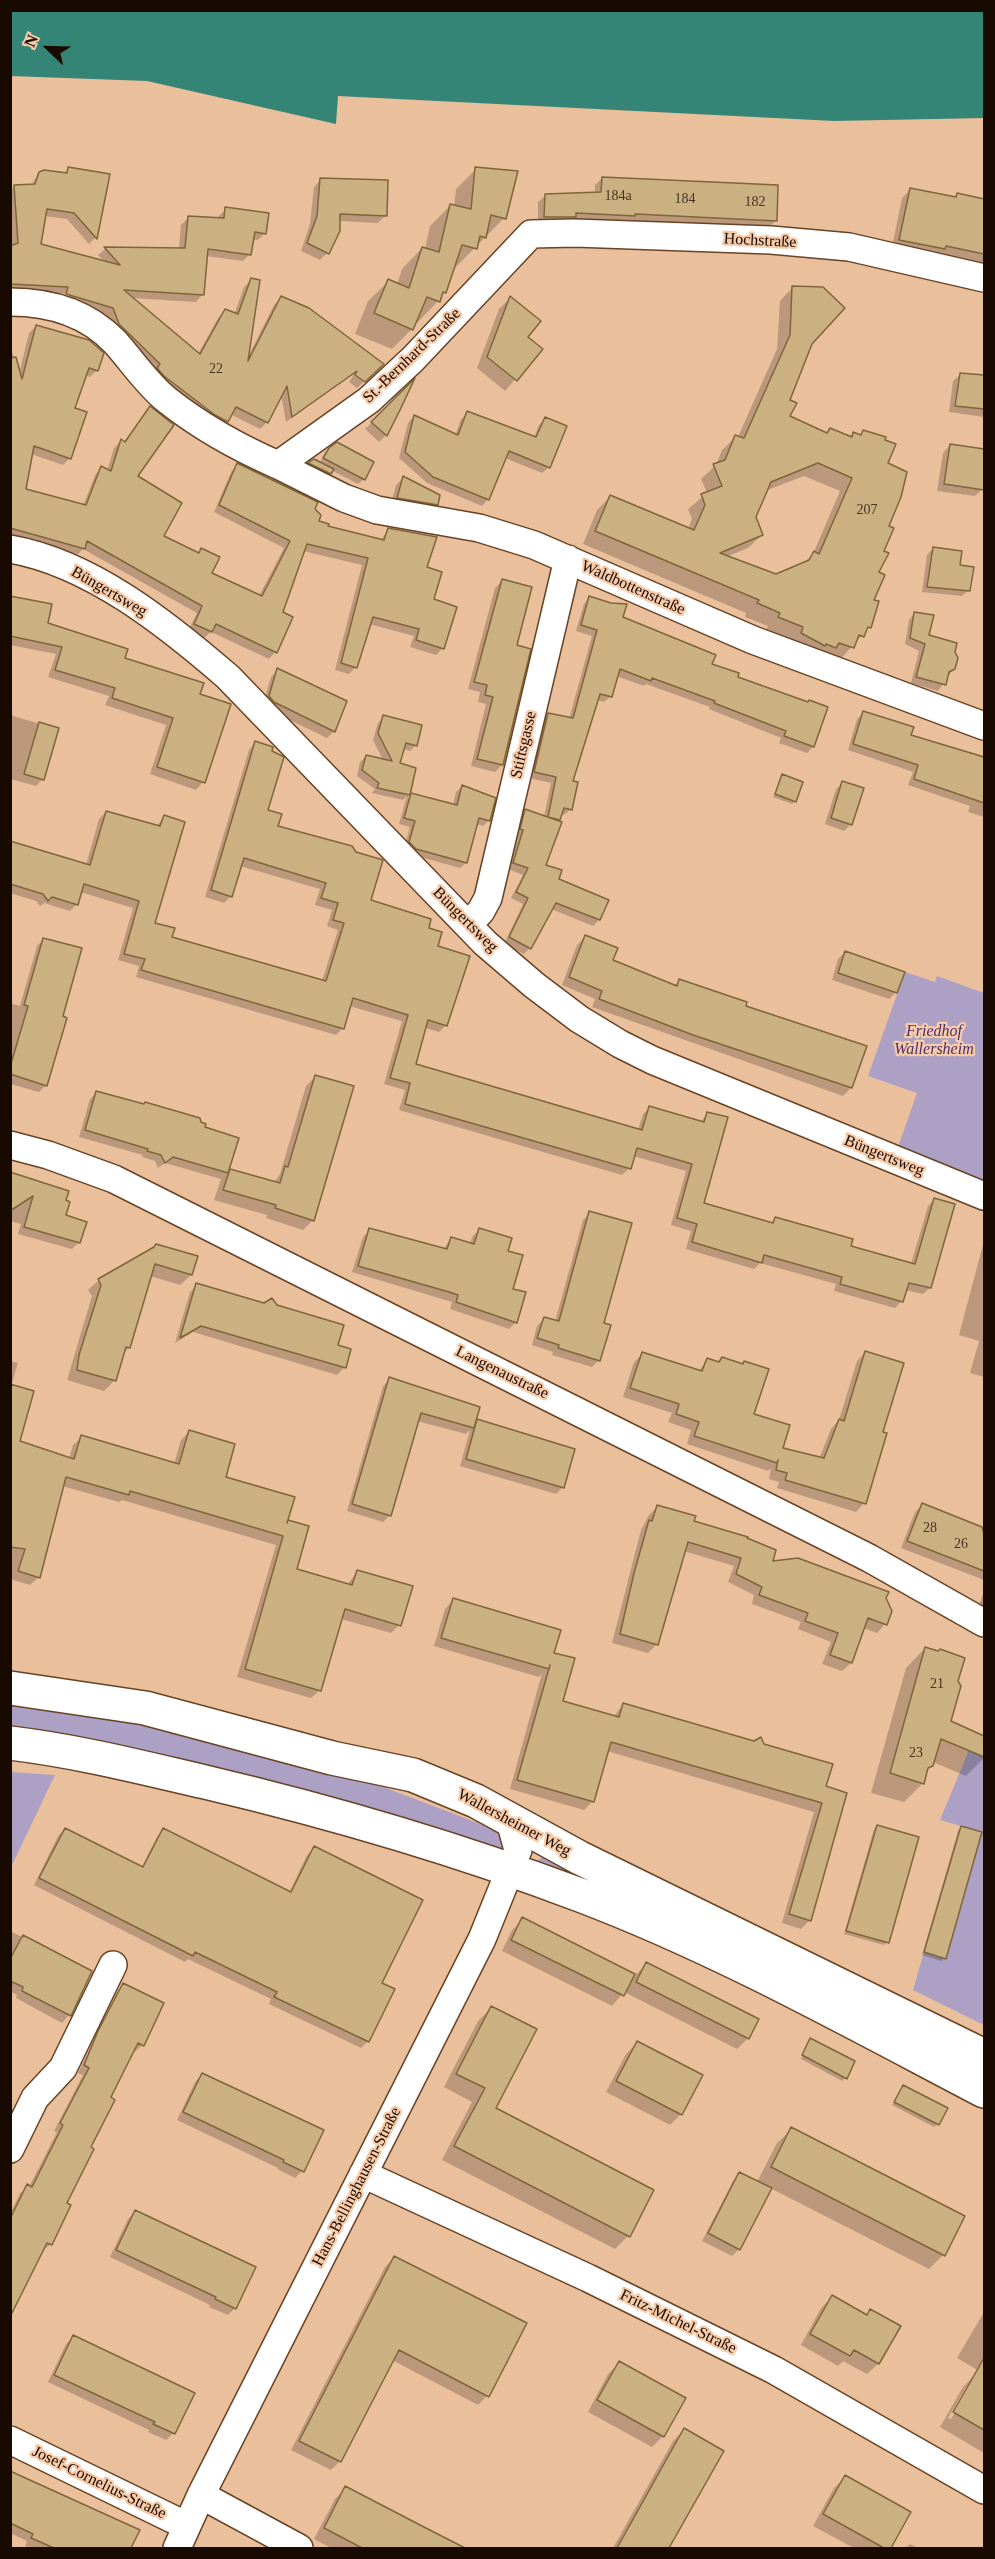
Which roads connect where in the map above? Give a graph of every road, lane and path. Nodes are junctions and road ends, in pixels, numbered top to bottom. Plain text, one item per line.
1 (531, 234) joint
2 (984, 278) edge
3 (10, 302) edge
4 (278, 465) junction
5 (10, 549) edge
6 (568, 559) junction
7 (983, 718) edge
8 (468, 925) junction
9 (10, 1145) edge
10 (984, 1196) edge
11 (984, 1623) edge
12 (10, 1688) edge
13 (10, 1743) edge
14 (510, 1821) junction
15 (510, 1870) junction
16 (113, 1965) dead end
17 (984, 2056) edge
18 (984, 2091) edge
19 (10, 2149) edge
20 (363, 2174) junction
21 (10, 2440) edge
22 (984, 2490) edge
23 (201, 2495) junction
24 (182, 2537) edge
25 (299, 2548) edge

1 - 2 street, Hochstraße
1 - 4 street, St.-Bernhard-Straße
3 - 4 street
4 - 6 street, Waldbottenstraße
5 - 8 street, Büngertsweg
6 - 7 street, Waldbottenstraße
6 - 8 street, Stiftsgasse
8 - 10 street, Büngertsweg
9 - 11 street, Langenaustraße
12 - 14 street, Wallersheimer Weg
13 - 15 street
14 - 15 street, Hans-Bellinghausen-Straße
14 - 17 street, Wallersheimer Weg
15 - 18 street
15 - 20 street, Hans-Bellinghausen-Straße
16 - 19 street
20 - 22 street, Fritz-Michel-Straße
20 - 23 street, Hans-Bellinghausen-Straße
21 - 24 street, Josef-Cornelius-Straße
23 - 24 street, Hans-Bellinghausen-Straße
23 - 25 street

